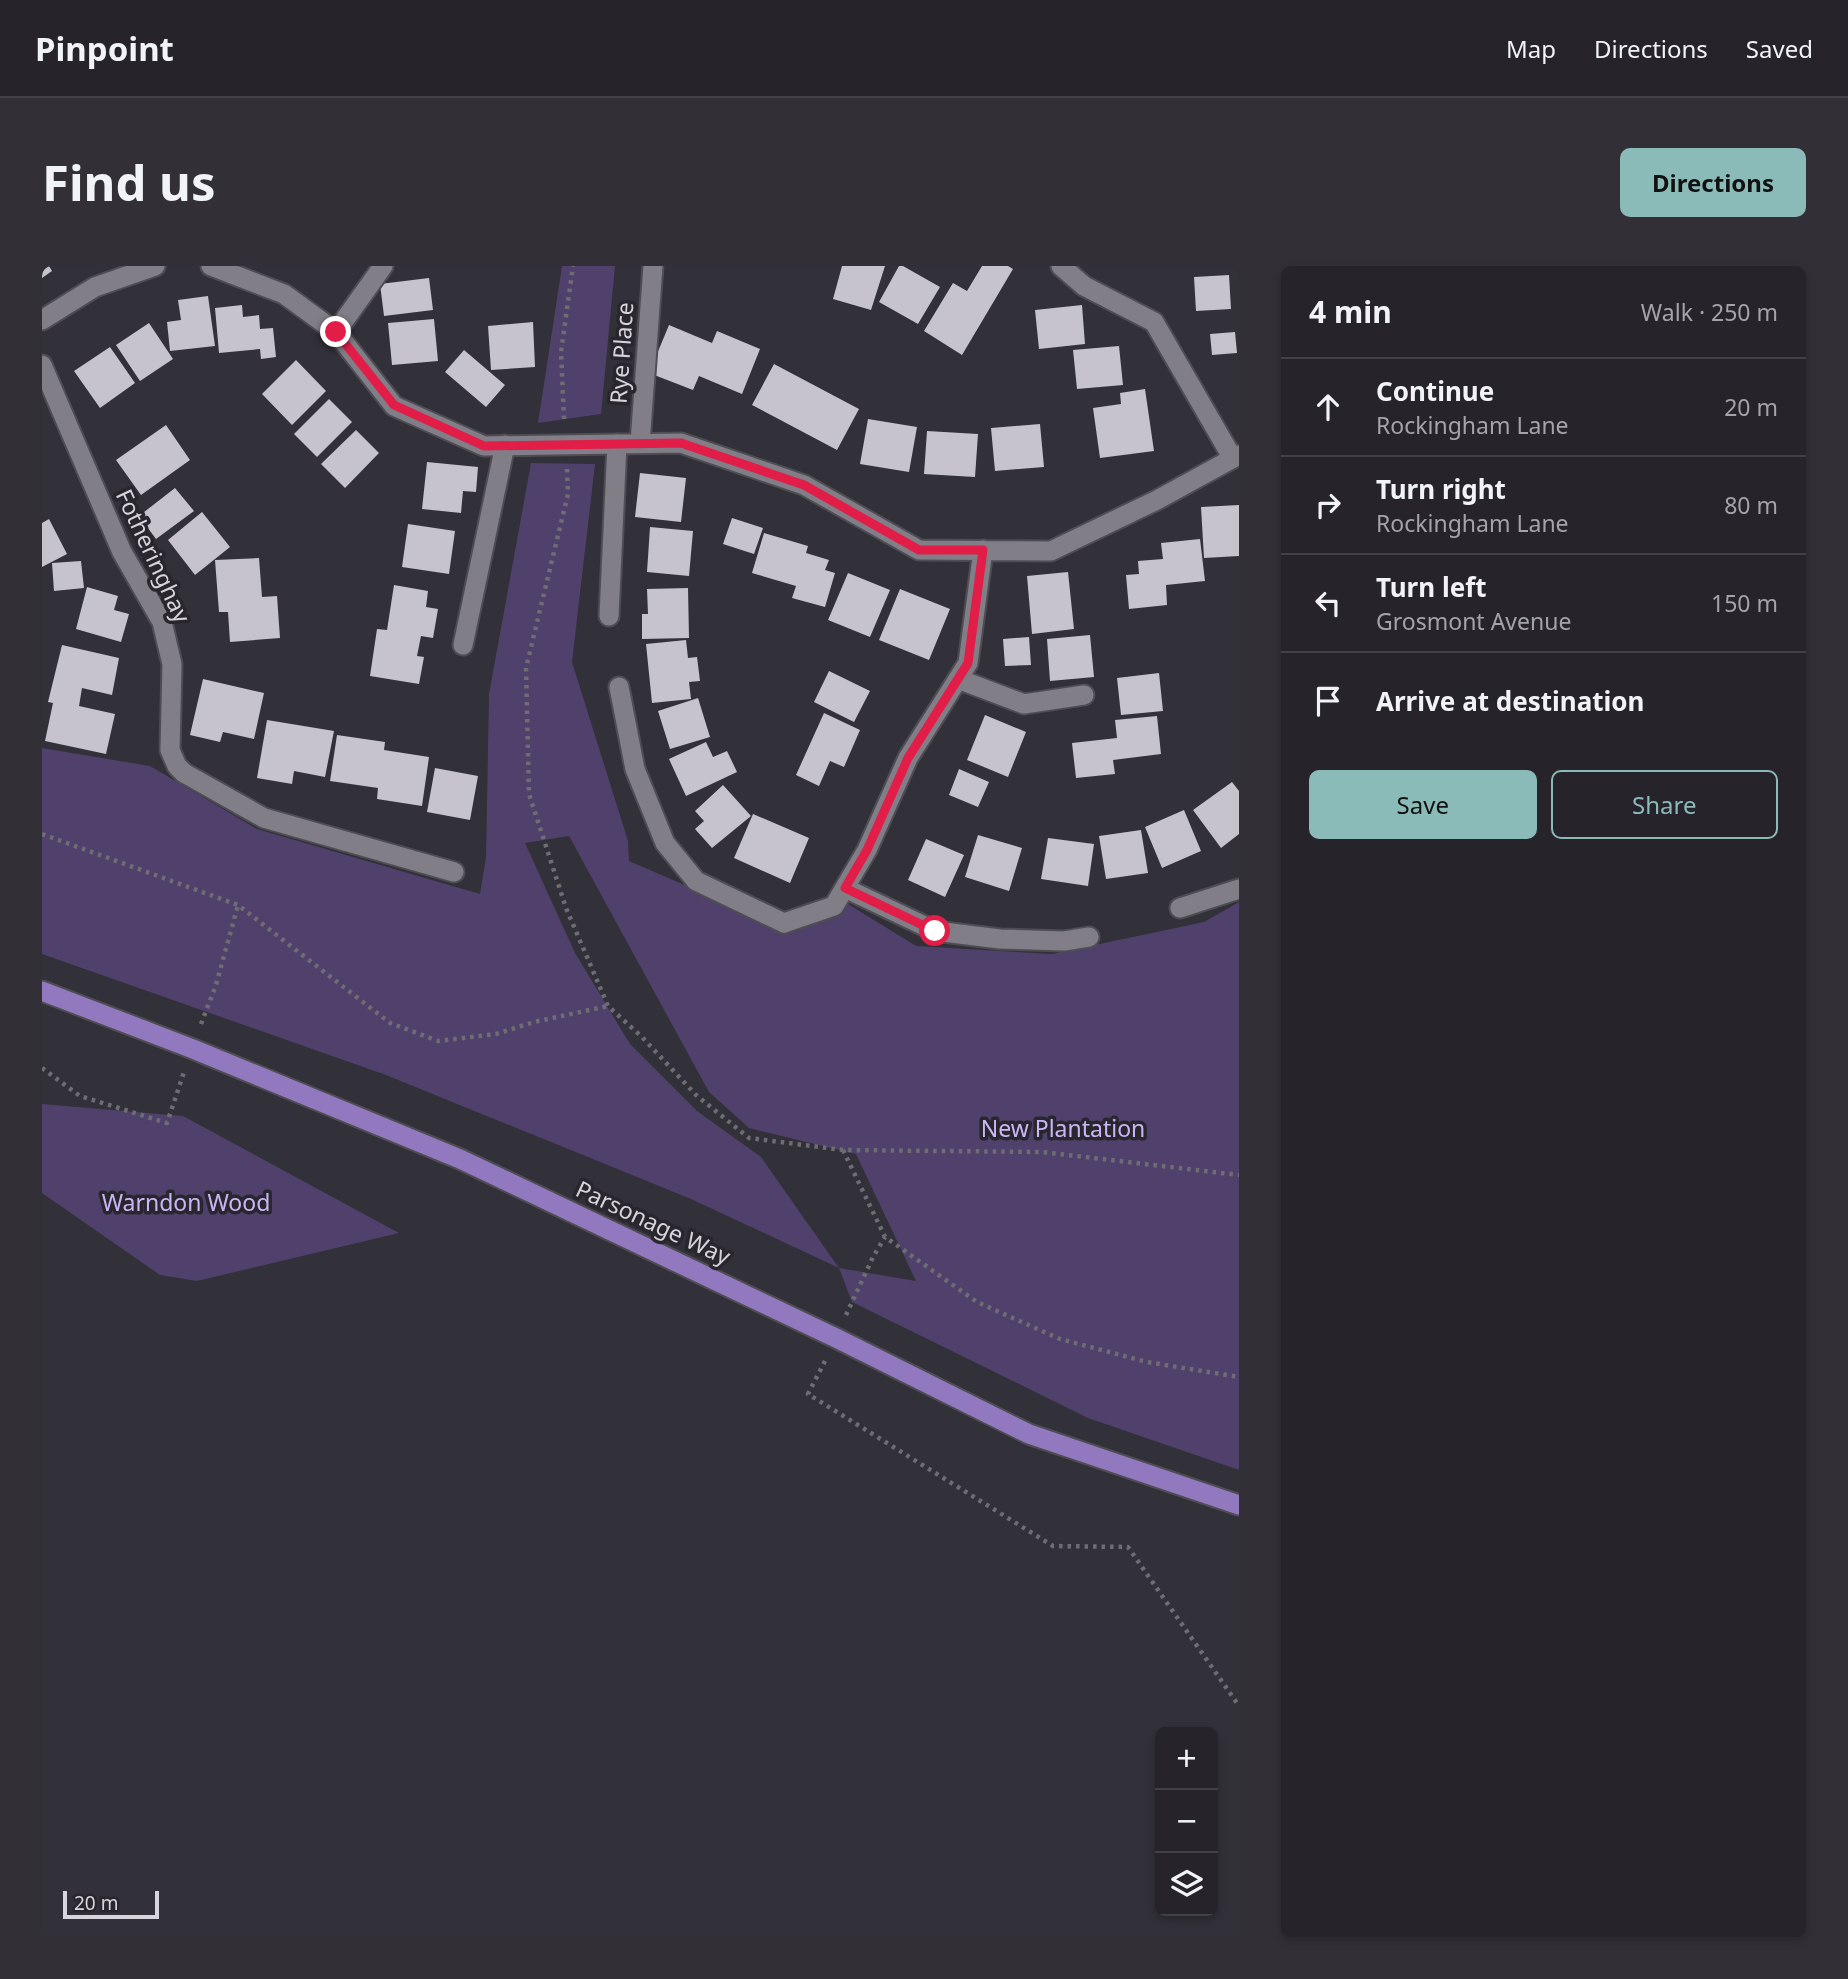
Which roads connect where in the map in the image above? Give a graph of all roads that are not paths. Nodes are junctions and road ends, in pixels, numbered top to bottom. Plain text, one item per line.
1 (155, 266) edge
2 (211, 266) edge
3 (383, 266) edge
4 (653, 266) edge
5 (1061, 266) edge
6 (42, 320) edge
7 (336, 332) junction
8 (42, 365) edge
9 (640, 443) junction
10 (617, 444) junction
11 (505, 445) junction
12 (1236, 456) edge
13 (983, 550) junction
14 (609, 616) dead end
15 (463, 645) dead end
16 (958, 679) junction
17 (619, 687) dead end
18 (1084, 695) dead end
19 (454, 872) dead end
20 (845, 888) junction
21 (1239, 889) edge
22 (1180, 908) dead end
23 (1089, 937) dead end
24 (42, 991) edge
25 (1239, 1505) edge

1 - 6 street
2 - 7 street
3 - 7 street
4 - 9 street, Rye Place
5 - 12 street
7 - 11 street
8 - 19 street, Fotheringhay
9 - 10 street
9 - 13 street
10 - 11 street
10 - 14 street
11 - 15 street
12 - 13 street
13 - 16 street
16 - 18 street
16 - 20 street
17 - 20 street
20 - 23 street
21 - 22 street
24 - 25 main road, Parsonage Way

